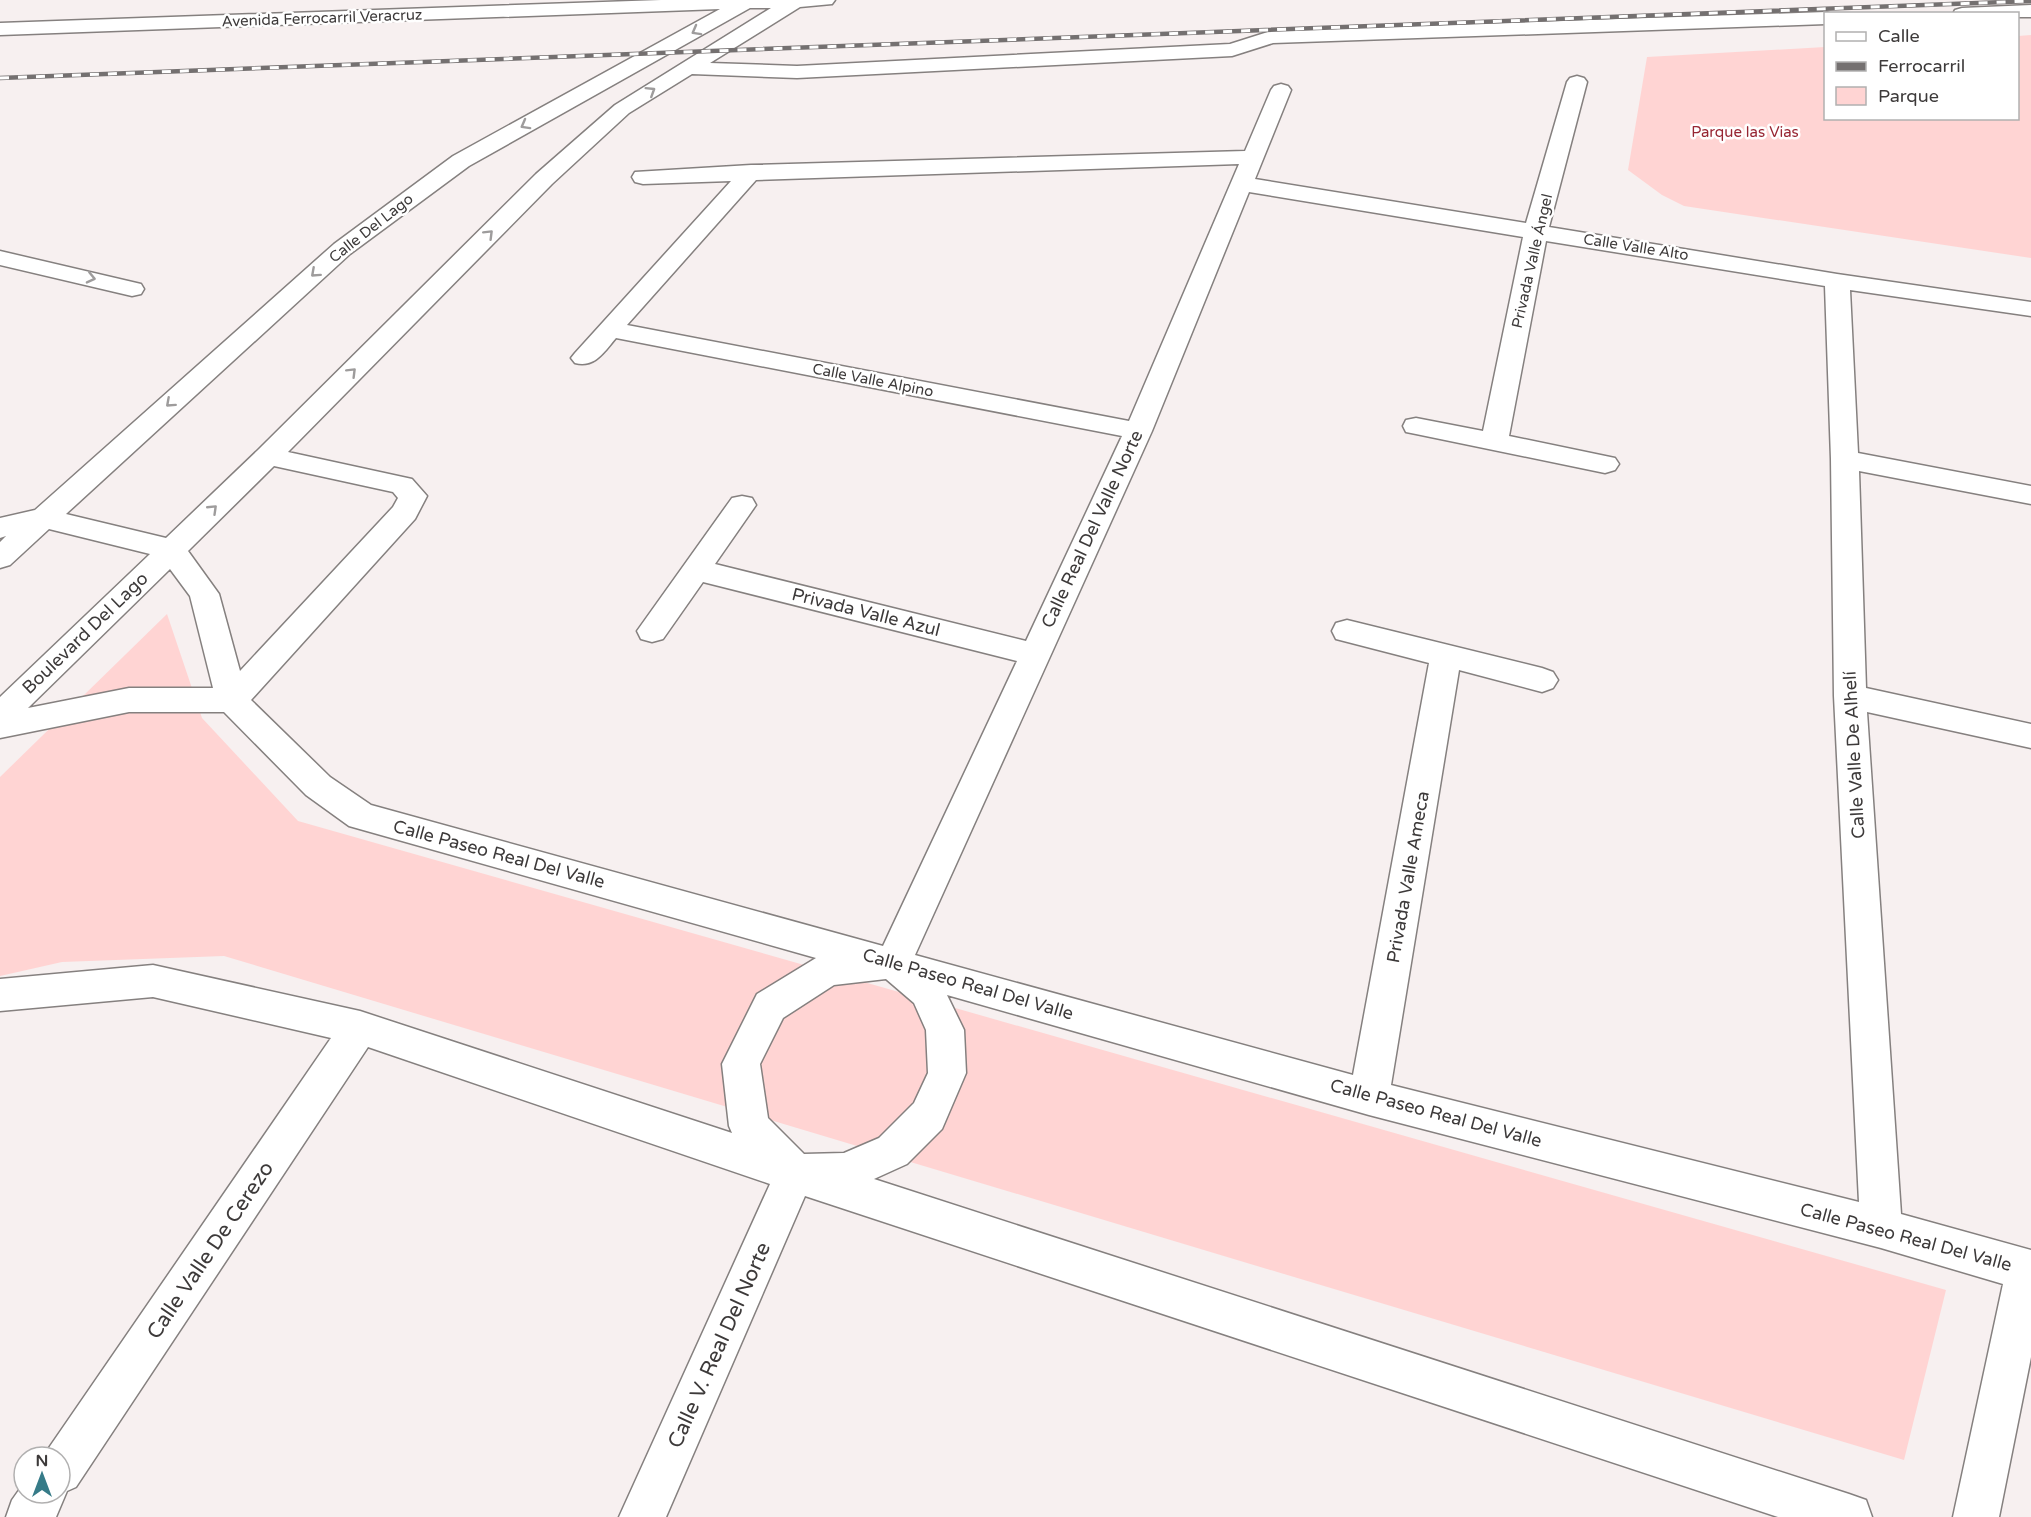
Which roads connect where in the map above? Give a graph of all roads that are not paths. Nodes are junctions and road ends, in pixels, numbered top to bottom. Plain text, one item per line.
1 (251, 0) edge
2 (796, 0) edge
3 (825, 0) edge
4 (749, 1) edge
5 (2031, 11) edge
6 (2008, 12) edge
7 (1824, 18) edge
8 (210, 22) junction
9 (0, 29) edge
10 (687, 68) junction
11 (1577, 82) dead end
12 (1281, 90) dead end
13 (576, 97) junction
14 (622, 109) junction
15 (1253, 157) junction
16 (751, 172) junction
17 (643, 177) dead end
18 (1241, 184) junction
19 (1536, 231) junction
20 (0, 258) edge
21 (1837, 281) junction
22 (132, 289) dead end
23 (2031, 309) edge
24 (609, 329) junction
25 (584, 358) dead end
26 (1416, 426) dead end
27 (1138, 431) junction
28 (1494, 442) junction
29 (268, 456) junction
30 (1845, 459) junction
31 (1605, 464) dead end
32 (2031, 495) edge
33 (742, 505) dead end
34 (42, 518) junction
35 (0, 528) edge
36 (171, 549) junction
37 (0, 558) edge
38 (696, 570) junction
39 (652, 631) dead end
40 (1347, 631) dead end
41 (1035, 654) junction
42 (1446, 656) junction
43 (1542, 680) dead end
44 (1850, 696) junction
45 (232, 700) junction
46 (0, 716) edge
47 (0, 726) edge
48 (2031, 736) edge
49 (893, 963) junction
50 (0, 995) edge
51 (360, 1028) junction
52 (1369, 1097) junction
53 (795, 1173) junction
54 (1881, 1228) junction
55 (2029, 1271) edge
56 (72, 1453) edge
57 (642, 1517) edge
58 (1849, 1517) edge
59 (1976, 1517) edge

1 - 8 street
2 - 3 street, Avenida Ferrocarril Veracruz
2 - 4 street, Avenida Ferrocarril Veracruz
2 - 10 street
4 - 8 street, Avenida Ferrocarril Veracruz
4 -> 13 street, Calle Del Lago
5 - 6 street
7 - 10 street
8 - 9 street, Avenida Ferrocarril Veracruz
14 -> 10 street
11 - 19 street, Privada Valle Ángel
12 - 15 street, Calle Real Del Valle Norte
13 - 14 street
13 -> 34 street, Calle Del Lago
29 -> 14 street
15 - 16 street
15 - 18 street, Calle Real Del Valle Norte
16 - 17 street
16 - 24 street
18 - 19 street, Calle Valle Alto
18 - 27 street, Calle Real Del Valle Norte
19 - 21 street, Calle Valle Alto
19 - 28 street, Privada Valle Ángel
20 -> 22 street
21 - 23 street, Calle Valle Alto
21 - 30 street, Calle Valle De Alhelí
24 - 25 street
24 - 27 street, Calle Valle Alpino
26 - 28 street
27 - 41 street, Calle Real Del Valle Norte
28 - 31 street
36 -> 29 street
29 - 45 street
30 - 32 street
30 - 44 street, Calle Valle De Alhelí
33 - 38 street
34 - 35 street
34 - 36 street
34 - 37 street
36 - 45 street
36 - 46 street, Boulevard Del Lago
38 - 39 street
38 - 41 street, Privada Valle Azul
40 - 42 street
41 - 49 street, Calle Real Del Valle Norte
42 - 43 street
42 - 52 street, Privada Valle Ameca
44 - 48 street
44 - 54 street, Calle Valle De Alhelí
45 - 47 street
45 - 49 street, Calle Paseo Real Del Valle
49 - 52 street, Calle Paseo Real Del Valle
49 - 53 street
49 - 53 street
50 - 51 street
51 - 53 street
51 - 56 street, Calle Valle De Cerezo
52 - 54 street, Calle Paseo Real Del Valle
53 - 57 street, Calle V. Real Del Norte
53 - 58 street
54 - 55 street, Calle Paseo Real Del Valle
55 - 59 street

